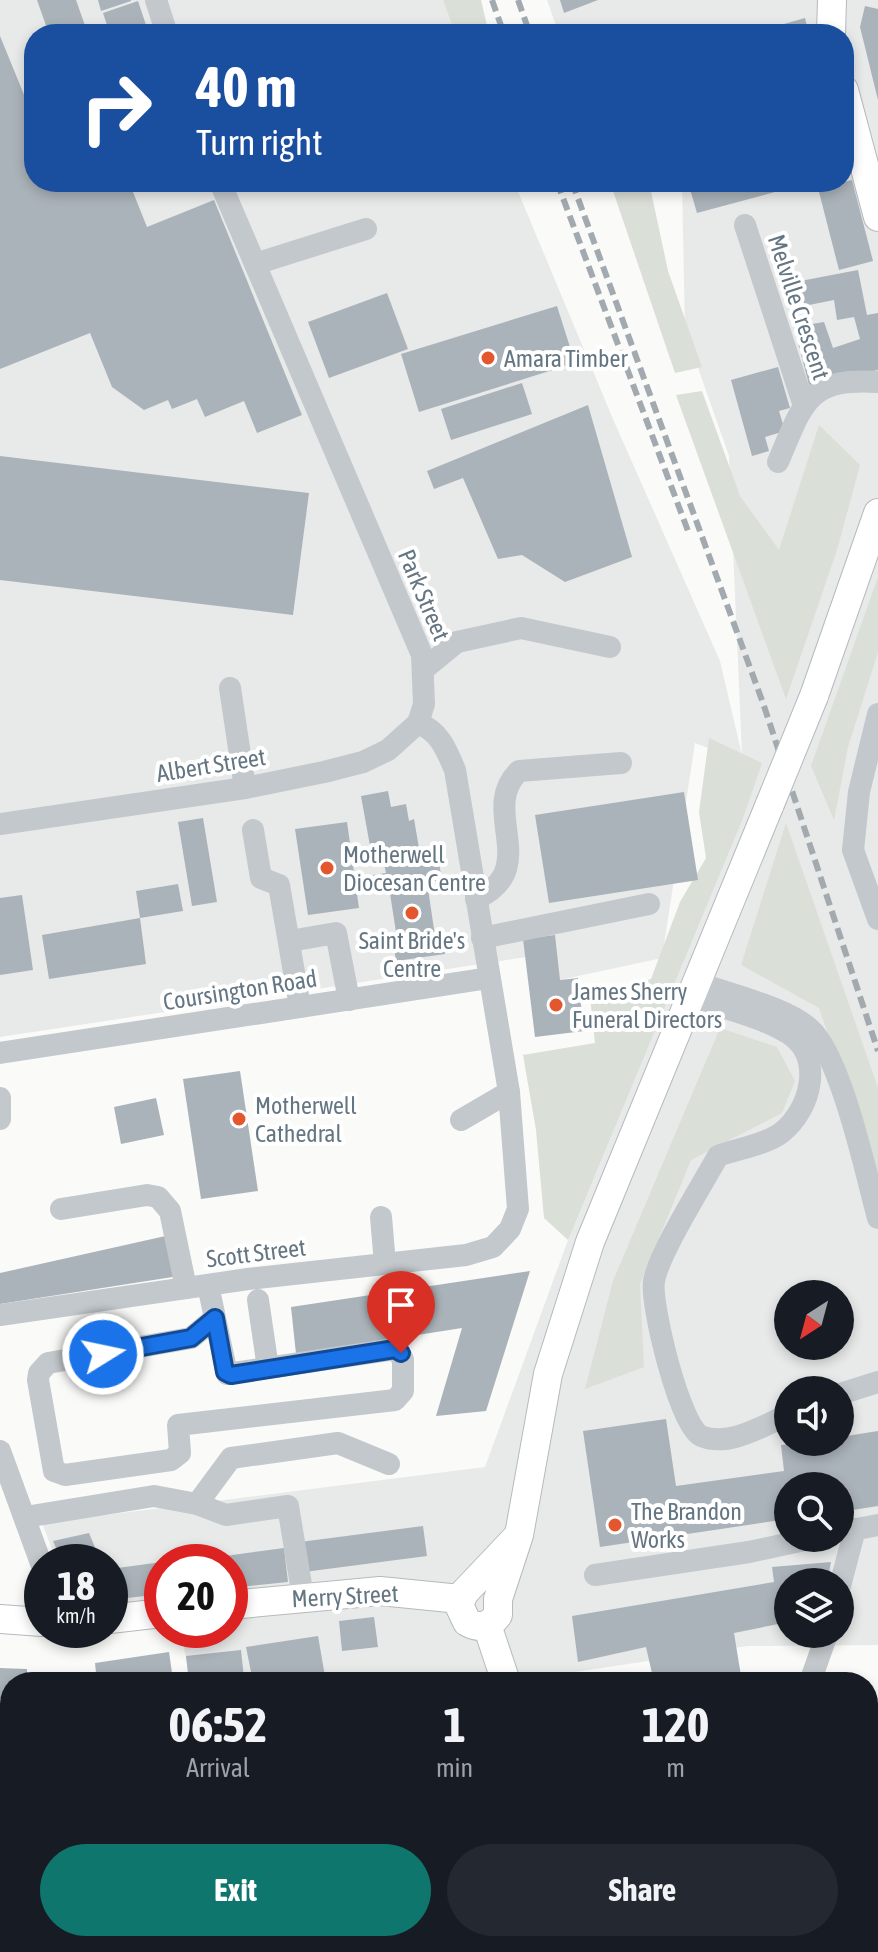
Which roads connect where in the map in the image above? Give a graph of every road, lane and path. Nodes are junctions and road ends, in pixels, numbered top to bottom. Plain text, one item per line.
1 (156, 0) edge
2 (832, 0) edge
3 (164, 24) edge
4 (831, 24) edge
5 (854, 117) edge
6 (870, 151) edge
7 (224, 192) edge
8 (878, 217) edge
9 (745, 225) dead end
10 (366, 229) dead end
11 (255, 264) junction
12 (878, 382) edge
13 (804, 406) junction
14 (778, 462) dead end
15 (878, 513) edge
16 (610, 647) dead end
17 (424, 669) junction
18 (230, 688) dead end
19 (878, 714) edge
20 (418, 723) junction
21 (621, 763) dead end
22 (245, 788) junction
23 (0, 824) edge
24 (253, 830) dead end
25 (476, 899) junction
26 (649, 904) dead end
27 (878, 919) edge
28 (482, 938) junction
29 (290, 941) junction
30 (489, 978) junction
31 (693, 989) junction
32 (349, 1000) junction
33 (300, 1007) junction
34 (0, 1053) edge
35 (509, 1092) junction
36 (0, 1098) edge
37 (0, 1119) edge
38 (461, 1120) dead end
39 (61, 1209) dead end
40 (381, 1217) dead end
41 (878, 1218) edge
42 (385, 1264) junction
43 (197, 1287) junction
44 (258, 1300) dead end
45 (0, 1315) edge
46 (215, 1318) junction
47 (268, 1368) junction
48 (878, 1382) edge
49 (854, 1390) edge
50 (774, 1421) edge
51 (0, 1451) edge
52 (389, 1464) dead end
53 (197, 1504) junction
54 (25, 1517) junction
55 (878, 1525) edge
56 (854, 1530) edge
57 (34, 1544) edge
58 (774, 1547) edge
59 (595, 1575) dead end
60 (477, 1595) junction
61 (303, 1597) junction
62 (248, 1603) edge
63 (0, 1619) edge
64 (24, 1621) edge
65 (822, 1648) edge
66 (503, 1672) edge
67 (814, 1672) edge

1 - 3 street
2 - 4 main road
5 - 6 main road
6 - 8 main road
7 - 11 street, Park Street
9 - 13 street, Melville Crescent
10 - 11 street
11 - 17 street, Park Street
12 - 13 street
13 - 14 street
15 - 31 main road, bridge
16 - 17 street
17 - 20 street, Park Street
18 - 22 street
19 - 27 street
20 - 22 street, Albert Street
20 - 25 street
21 - 25 street
22 - 23 street, Albert Street
24 - 29 street
25 - 28 street
26 - 28 street
28 - 30 street
29 - 32 street
29 - 33 street
30 - 32 street, Coursington Road
30 - 35 street
31 - 41 street
31 - 50 street
31 - 60 main road
32 - 33 street, Coursington Road
33 - 34 street, Coursington Road
35 - 38 street
35 - 42 street, Scott Street
36 - 37 street
39 - 43 street
40 - 42 street
42 - 43 street, Scott Street
43 - 45 street, Scott Street
43 - 46 street
44 - 47 street
46 - 47 street
46 - 47 street
48 - 49 street
51 - 54 street
52 - 53 street
53 - 54 street
53 - 61 street
54 - 57 street
55 - 56 street
58 - 59 street
60 - 61 main road, Merry Street
60 - 66 main road
61 - 62 main road, Merry Street
63 - 64 main road
65 - 67 street

